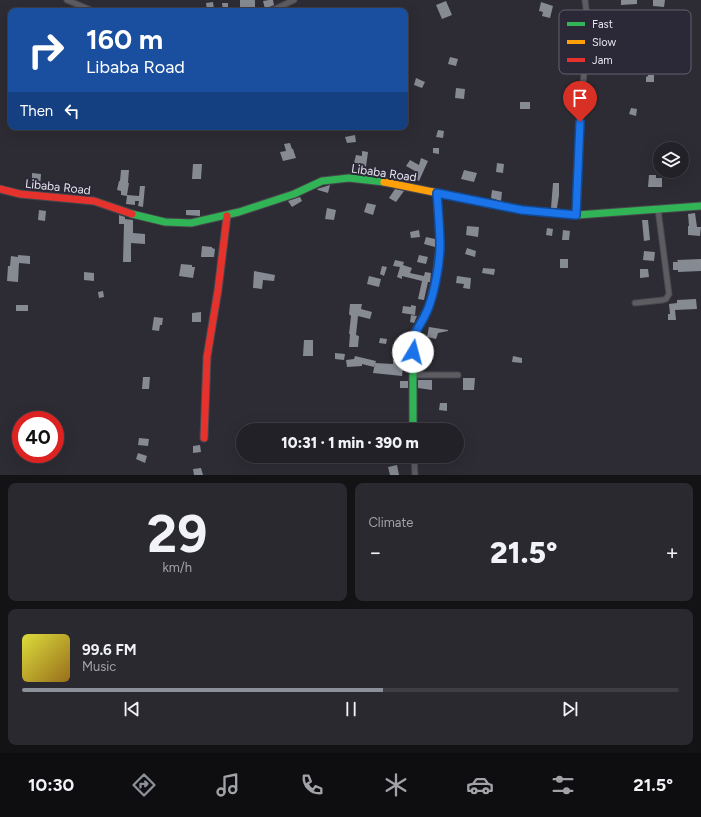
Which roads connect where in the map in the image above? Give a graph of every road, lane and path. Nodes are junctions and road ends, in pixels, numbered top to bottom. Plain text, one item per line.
1 (67, 0) edge
2 (294, 0) edge
3 (586, 0) edge
4 (86, 8) edge
5 (277, 8) edge
6 (588, 10) edge
7 (585, 74) edge
8 (0, 189) edge
9 (437, 193) junction
10 (701, 206) edge
11 (658, 210) junction
12 (576, 215) junction
13 (226, 216) junction
14 (635, 303) dead end
15 (413, 375) junction
16 (458, 375) dead end
17 (413, 423) edge
18 (204, 438) dead end
19 (414, 463) edge
20 (415, 475) edge

1 - 4 street
2 - 5 street
3 - 6 street
7 - 12 street
8 - 13 street, Libaba Road
9 - 12 street, Libaba Road
9 - 13 street, Libaba Road
9 - 15 street
10 - 11 street, Libaba Road
11 - 12 street, Libaba Road
11 - 14 street
13 - 18 street
15 - 16 street
15 - 17 street
19 - 20 street

